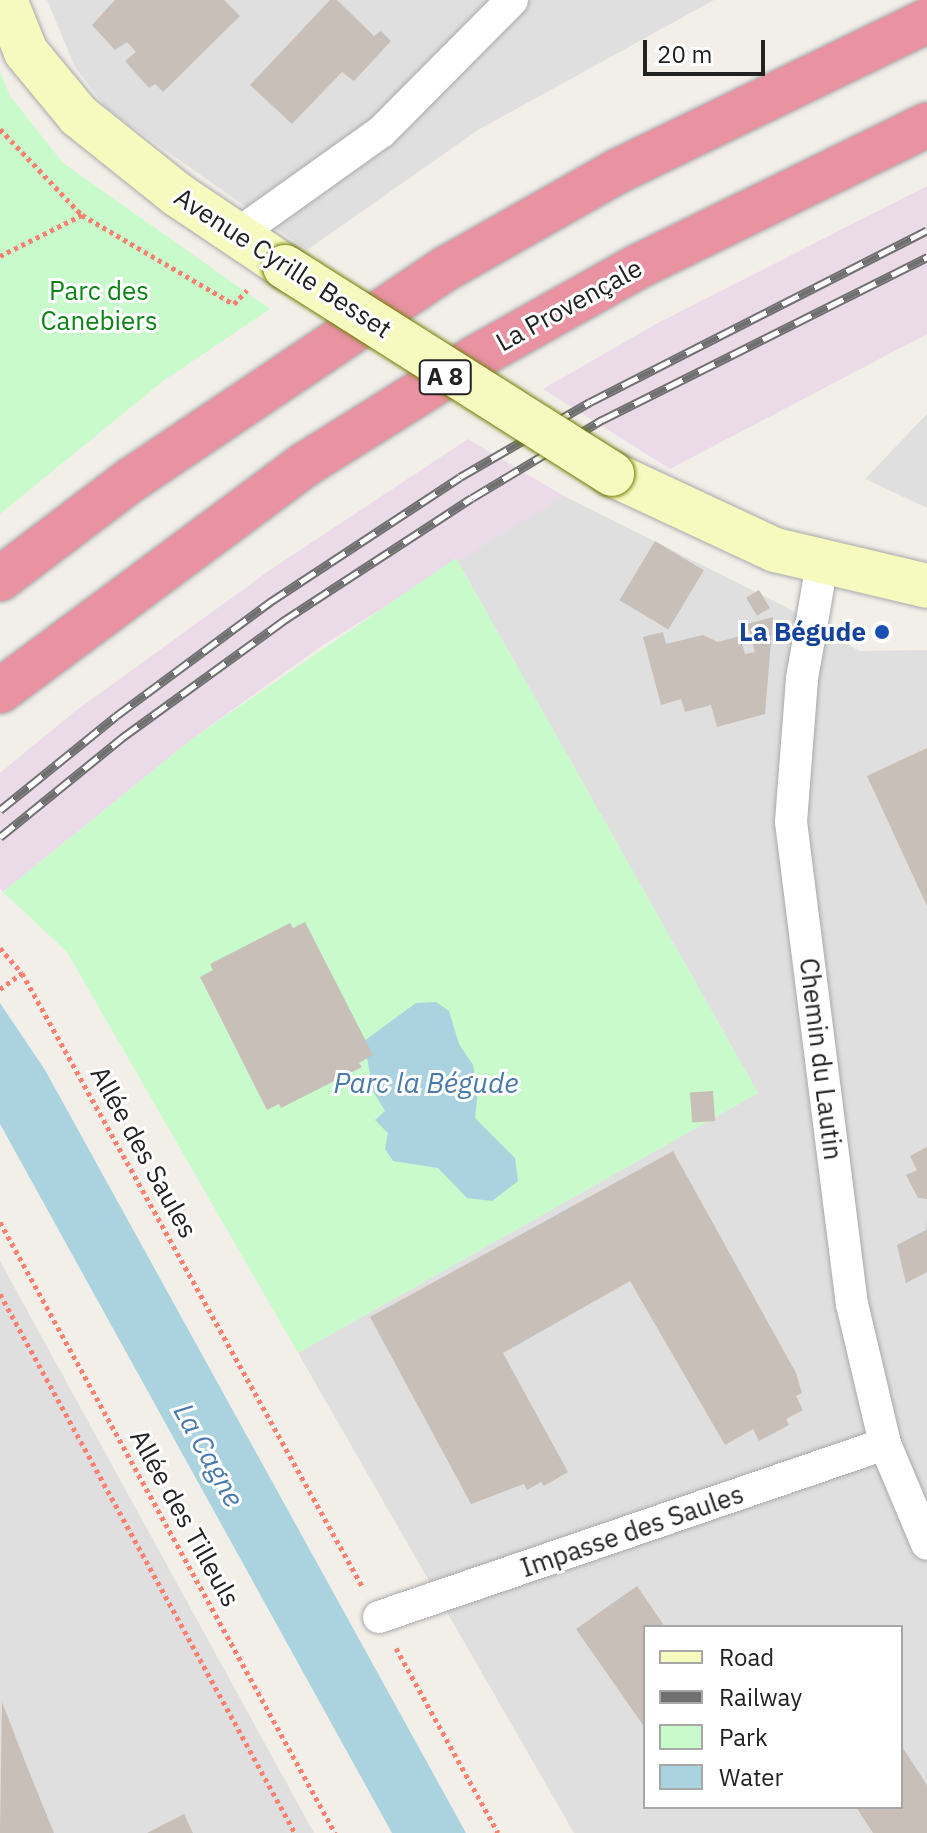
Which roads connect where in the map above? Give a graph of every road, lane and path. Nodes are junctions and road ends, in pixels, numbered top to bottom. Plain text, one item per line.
1 (5, 0) edge
2 (512, 0) edge
3 (927, 21) edge
4 (927, 125) edge
5 (0, 129) edge
6 (82, 215) junction
7 (235, 236) junction
8 (0, 256) edge
9 (280, 264) junction
10 (822, 564) junction
11 (0, 579) edge
12 (927, 586) edge
13 (0, 691) edge
14 (0, 948) edge
15 (22, 973) junction
16 (0, 989) edge
17 (0, 1222) edge
18 (0, 1294) edge
19 (248, 1380) dead end
20 (885, 1444) junction
21 (927, 1544) edge
22 (379, 1617) dead end
23 (295, 1833) edge
24 (335, 1833) edge

1 - 7 main road, Avenue Cyrille Besset
2 - 7 street
3 - 11 highway
4 - 13 highway, La Provençale / A 8
5 - 6 path
6 - 8 path
6 - 9 path
7 - 9 main road, Avenue Cyrille Besset
9 - 10 main road, Avenue Cyrille Besset, bridge
10 - 12 main road, Avenue Cyrille Besset
10 - 20 street, Chemin du Lautin
14 - 15 path, Allée des Saules
15 - 16 path
15 - 19 path, Allée des Saules
17 - 24 path, Allée des Tilleuls
18 - 23 path
20 - 21 street, Chemin du Lautin
20 - 22 street, Impasse des Saules

